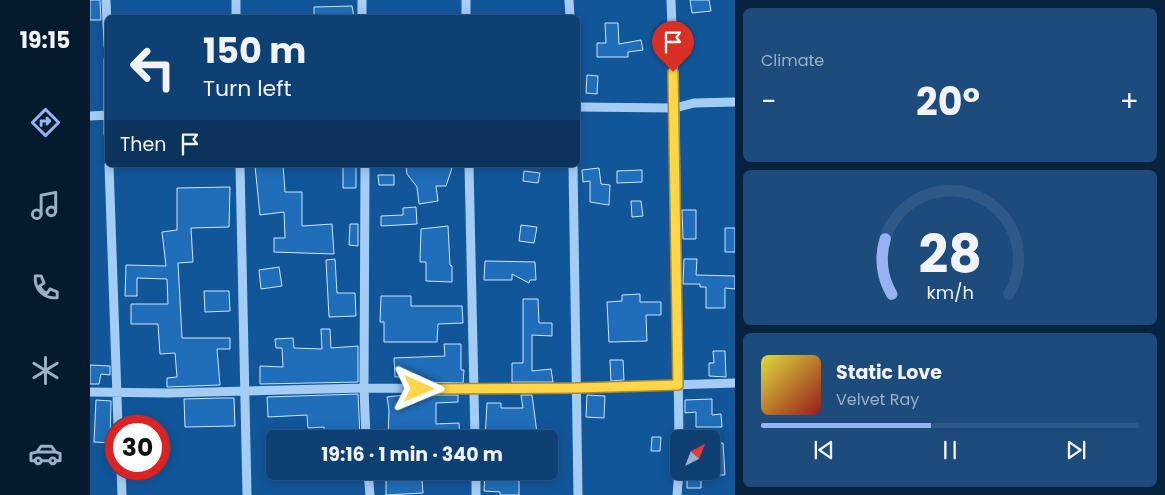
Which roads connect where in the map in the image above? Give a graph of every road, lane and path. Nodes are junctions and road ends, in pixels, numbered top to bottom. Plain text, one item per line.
1 (106, 0) edge
2 (236, 0) edge
3 (362, 0) edge
4 (466, 0) edge
5 (569, 0) edge
6 (671, 0) edge
7 (107, 15) edge
8 (236, 15) edge
9 (362, 15) edge
10 (466, 15) edge
11 (570, 15) edge
12 (735, 102) edge
13 (580, 106) edge
14 (674, 108) junction
15 (105, 115) edge
16 (90, 116) edge
17 (109, 167) edge
18 (240, 167) edge
19 (365, 167) edge
20 (469, 167) edge
21 (573, 167) edge
22 (735, 384) edge
23 (678, 385) junction
24 (364, 388) junction
25 (576, 388) junction
26 (475, 389) junction
27 (90, 392) edge
28 (117, 392) junction
29 (244, 392) junction
30 (118, 415) edge
31 (366, 430) edge
32 (475, 430) edge
33 (679, 430) edge
34 (121, 480) edge
35 (369, 480) edge
36 (476, 480) edge
37 (678, 480) edge
38 (122, 495) edge
39 (246, 495) edge
40 (370, 495) edge
41 (476, 495) edge
42 (578, 495) edge
43 (677, 495) edge

1 - 7 street
2 - 8 street
3 - 9 street
4 - 10 street
5 - 11 street
6 - 14 street
12 - 14 street
13 - 14 street
14 - 23 street
15 - 16 street
17 - 28 street
18 - 29 street
19 - 24 street
20 - 26 street
21 - 25 street
22 - 23 street
23 - 25 street
23 - 33 street
24 - 26 street
24 - 29 street
24 - 31 street
25 - 26 street
25 - 42 street
26 - 32 street
27 - 28 street
28 - 29 street
28 - 30 street
29 - 39 street
34 - 38 street
35 - 40 street
36 - 41 street
37 - 43 street

